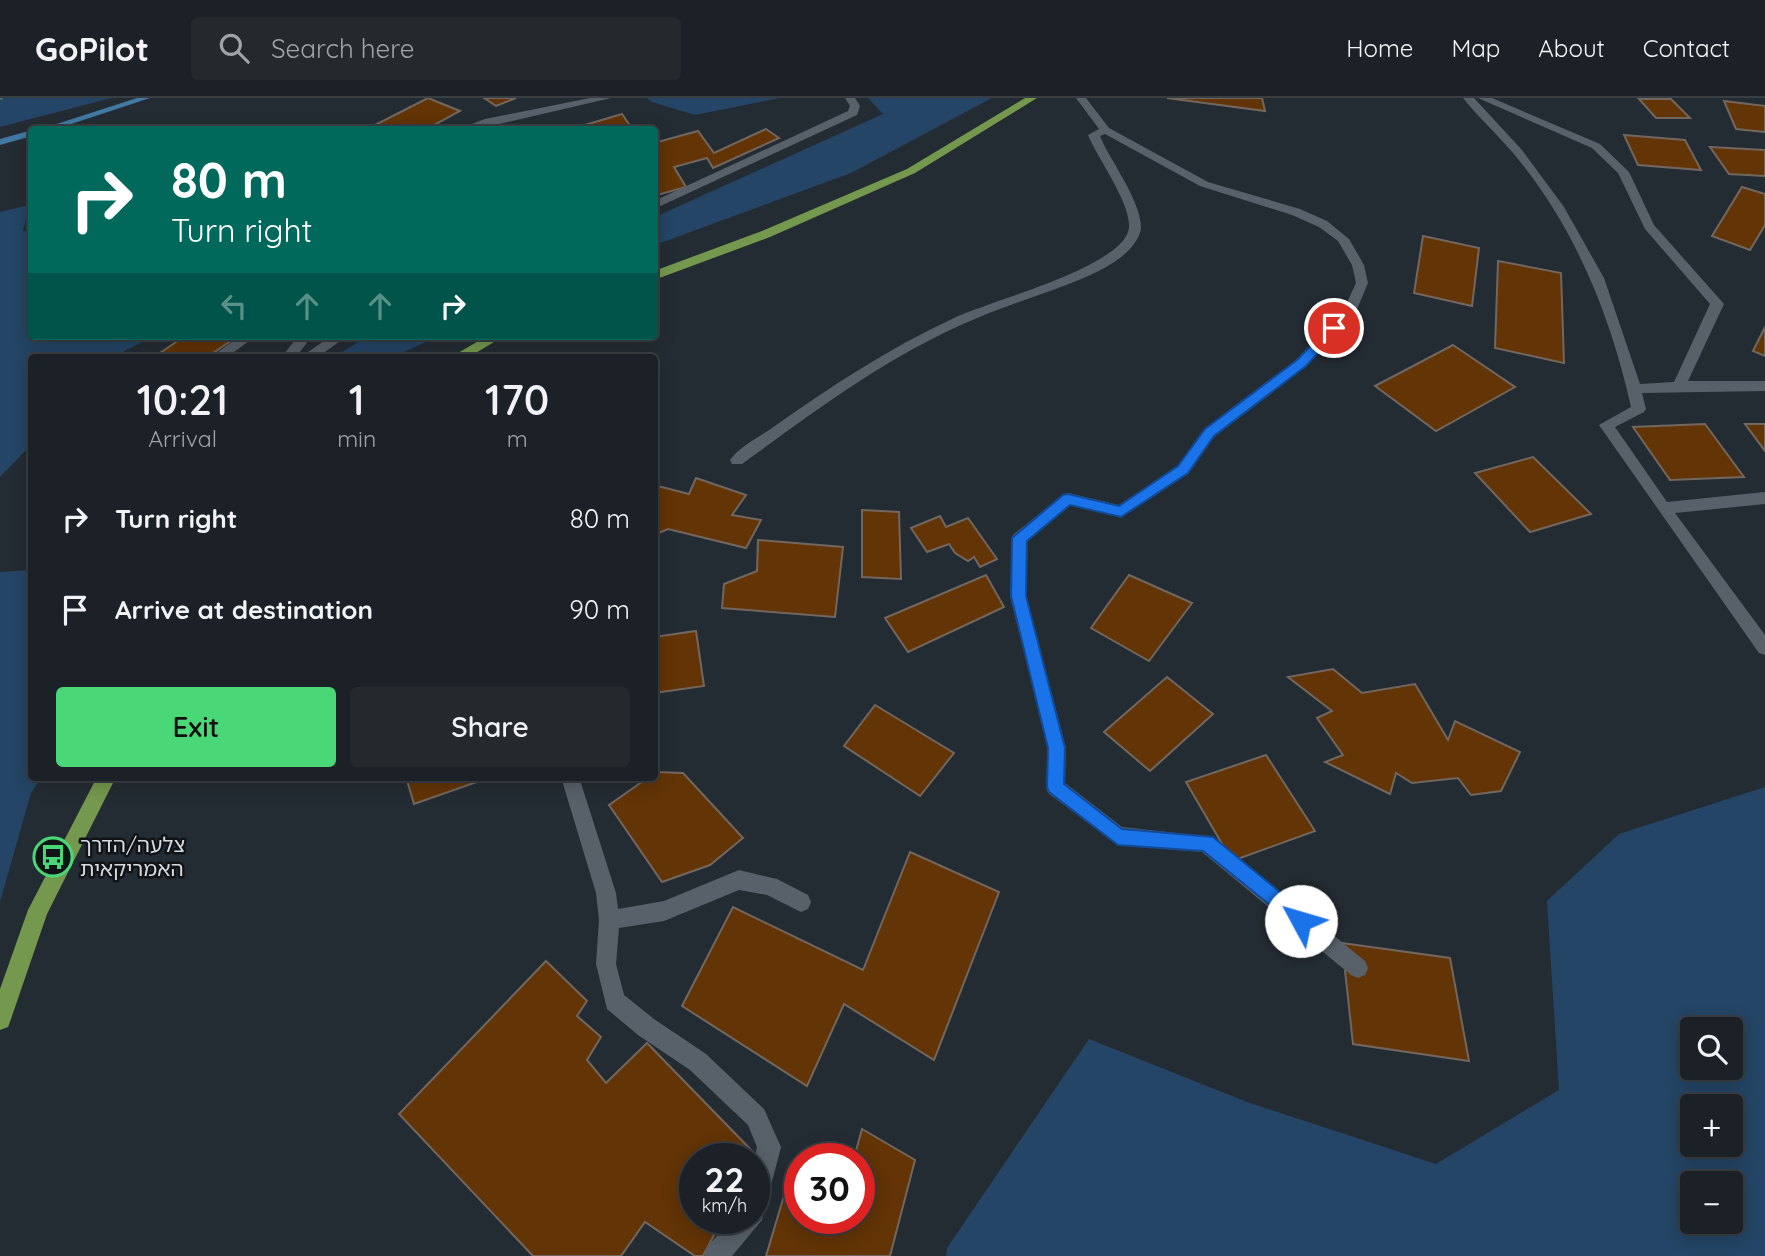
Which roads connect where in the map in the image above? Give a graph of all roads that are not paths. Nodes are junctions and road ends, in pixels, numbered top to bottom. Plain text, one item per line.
1 (606, 98) edge
2 (850, 98) edge
3 (1031, 98) edge
4 (1081, 98) edge
5 (1468, 98) edge
6 (1483, 98) edge
7 (472, 126) edge
8 (1105, 130) junction
9 (658, 203) edge
10 (658, 274) edge
11 (243, 340) edge
12 (302, 340) edge
13 (334, 340) edge
14 (490, 340) edge
15 (222, 354) edge
16 (291, 354) edge
17 (313, 354) edge
18 (464, 354) edge
19 (1679, 386) junction
20 (1765, 386) edge
21 (1634, 388) junction
22 (737, 460) dead end
23 (1765, 498) edge
24 (1663, 508) junction
25 (1765, 648) edge
26 (105, 781) edge
27 (571, 781) edge
28 (801, 902) dead end
29 (609, 920) junction
30 (1358, 968) dead end
31 (0, 1018) edge
32 (767, 1143) edge
33 (735, 1234) edge
34 (716, 1256) edge

1 - 7 street
2 - 9 street
3 - 10 main road
4 - 8 street
5 - 21 street
6 - 19 street
8 - 22 street
8 - 30 street
11 - 15 street
12 - 16 street
13 - 17 street
14 - 18 main road
19 - 20 street
19 - 21 street
21 - 24 street
23 - 24 street
24 - 25 street
26 - 31 main road
27 - 29 street
28 - 29 street
29 - 32 street
33 - 34 street

